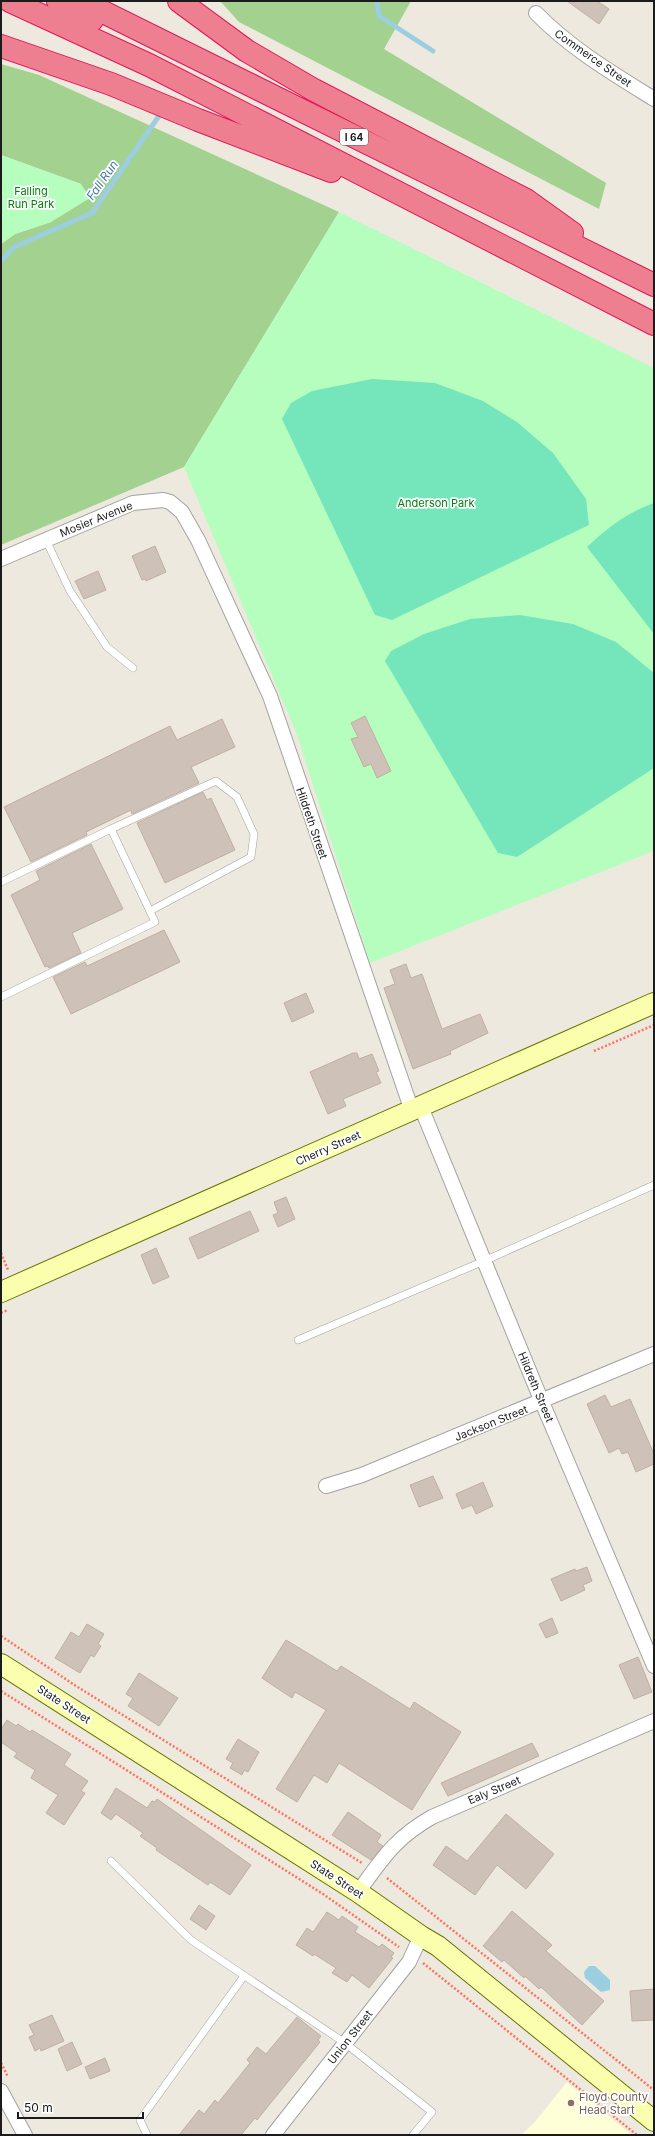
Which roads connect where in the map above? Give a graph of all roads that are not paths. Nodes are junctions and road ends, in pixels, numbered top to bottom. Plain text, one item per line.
1 (10, 1) edge
2 (58, 1) edge
3 (81, 1) edge
4 (179, 1) edge
5 (536, 13) dead end
6 (1, 46) edge
7 (654, 99) edge
8 (238, 110) junction
9 (442, 214) junction
10 (627, 272) junction
11 (654, 285) edge
12 (654, 324) edge
13 (46, 540) junction
14 (198, 540) joint
15 (1, 559) edge
16 (134, 668) dead end
17 (111, 829) junction
18 (1, 882) edge
19 (150, 911) junction
20 (1, 997) edge
21 (654, 1003) edge
22 (417, 1109) junction
23 (654, 1185) edge
24 (484, 1261) junction
25 (2, 1289) edge
26 (298, 1340) dead end
27 (654, 1354) edge
28 (542, 1402) junction
29 (326, 1486) dead end
30 (1, 1664) edge
31 (654, 1666) edge
32 (654, 1721) edge
33 (112, 1861) dead end
34 (358, 1892) junction
35 (421, 1936) junction
36 (244, 1976) junction
37 (345, 2043) junction
38 (1, 2091) edge
39 (654, 2121) edge
40 (25, 2135) edge
41 (147, 2135) edge
42 (273, 2135) edge
43 (413, 2135) edge

1 - 8 highway, I 64
2 - 8 highway
3 - 10 highway, I 64
4 - 10 highway
5 - 7 street, Commerce Street
6 - 9 highway
8 - 9 highway, I 64
9 - 12 highway, I 64
10 - 11 highway, I 64
13 - 14 street, Mosier Avenue
13 - 15 street, Mosier Avenue
13 - 16 lane
14 - 22 street, Hildreth Street
17 - 18 lane
17 - 19 lane
17 - 19 lane
19 - 20 lane
21 - 22 main road, Cherry Street
22 - 24 street, Hildreth Street
22 - 25 main road, Cherry Street
23 - 24 lane
24 - 26 lane
24 - 28 street, Hildreth Street
27 - 28 street, Jackson Street
28 - 29 street, Jackson Street
28 - 31 street, Hildreth Street
30 - 34 main road, State Street
32 - 34 street, Ealy Street
33 - 36 lane
34 - 35 main road, State Street
35 - 37 street, Union Street
35 - 39 main road, State Street
36 - 37 lane
36 - 41 lane
37 - 42 street, Union Street
37 - 43 lane
38 - 40 street

